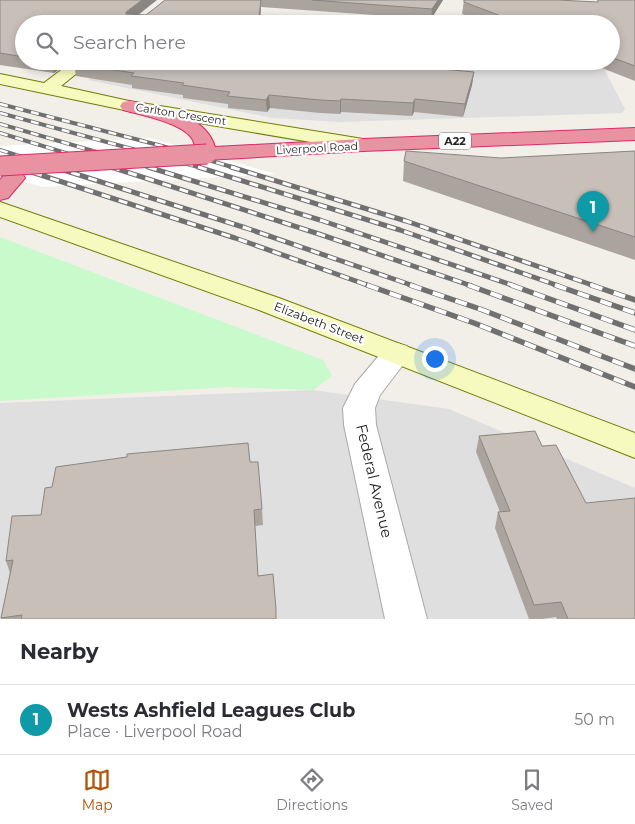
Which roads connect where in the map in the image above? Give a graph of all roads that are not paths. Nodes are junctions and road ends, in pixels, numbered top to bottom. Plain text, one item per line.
1 (72, 70) edge
2 (0, 79) edge
3 (48, 88) junction
4 (129, 106) junction
5 (635, 134) edge
6 (363, 145) junction
7 (207, 154) junction
8 (10, 175) edge
9 (0, 209) edge
10 (397, 353) junction
11 (635, 446) edge
12 (406, 619) edge

1 - 3 main road
2 - 3 main road, Carlton Crescent
3 - 4 main road, Carlton Crescent
4 - 6 main road, Carlton Crescent
4 - 7 highway
5 - 6 highway, Liverpool Road / A22
6 - 7 highway, Liverpool Road / A22
7 - 8 highway, Liverpool Road / A22, bridge
9 - 10 main road, Elizabeth Street
10 - 11 main road, Elizabeth Street
10 - 12 street, Federal Avenue

